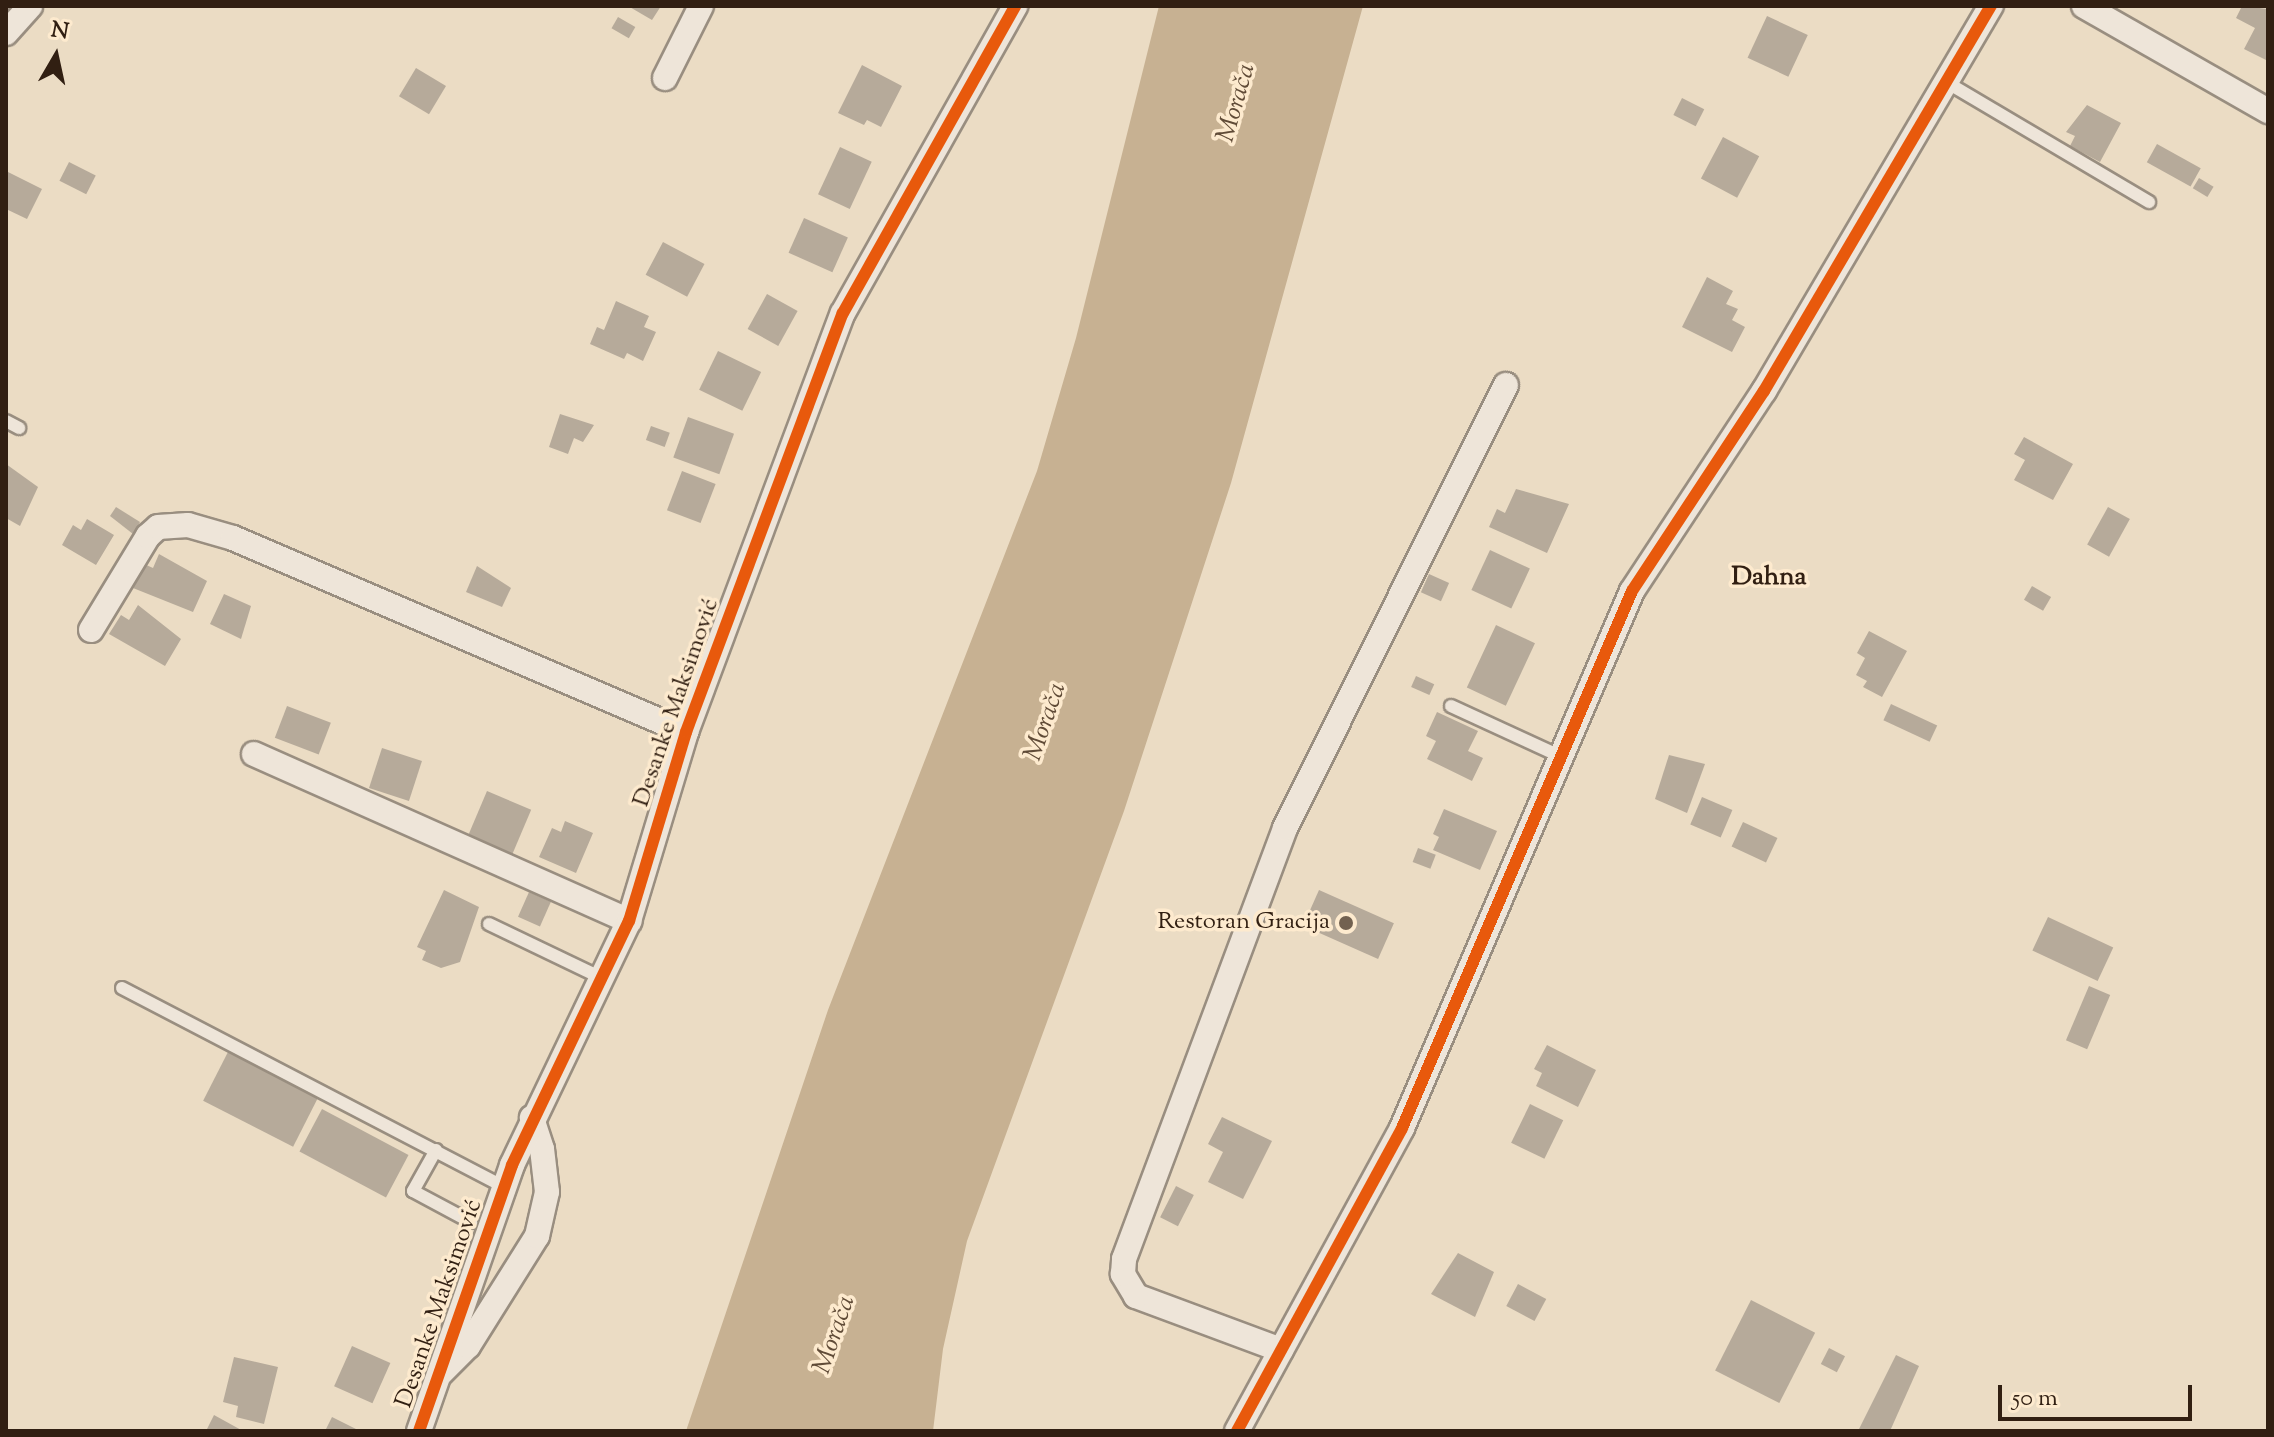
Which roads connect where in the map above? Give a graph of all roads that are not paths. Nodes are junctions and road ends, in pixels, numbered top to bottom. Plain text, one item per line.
1 (30, 6) edge
2 (701, 6) edge
3 (1015, 6) edge
4 (1991, 6) edge
5 (2084, 6) edge
6 (6, 33) edge
7 (665, 78) dead end
8 (1946, 82) junction
9 (2268, 111) edge
10 (2149, 202) dead end
11 (1506, 385) dead end
12 (6, 421) edge
13 (19, 428) dead end
14 (91, 630) dead end
15 (1451, 706) dead end
16 (686, 732) junction
17 (254, 754) dead end
18 (1562, 757) junction
19 (629, 921) junction
20 (489, 924) dead end
21 (604, 979) junction
22 (122, 988) dead end
23 (532, 1118) junction
24 (436, 1150) junction
25 (504, 1187) junction
26 (471, 1222) dead end
27 (1281, 1350) junction
28 (435, 1380) junction
29 (419, 1431) edge
30 (1237, 1431) edge

1 - 6 street
2 - 7 street
3 - 16 street, Desanke Maksimović
4 - 8 street
5 - 9 street
8 - 10 lane
8 - 18 street
11 - 27 street
12 - 13 lane
14 - 16 street
15 - 18 lane
16 - 19 street, Desanke Maksimović
17 - 19 street
18 - 27 street
19 - 21 street, Desanke Maksimović
20 - 21 lane
21 - 23 street, Desanke Maksimović
22 - 24 lane
23 - 25 street, Desanke Maksimović
23 - 28 street
24 - 25 lane
24 - 26 lane
25 - 28 street, Desanke Maksimović
27 - 30 street
28 - 29 street, Desanke Maksimović

